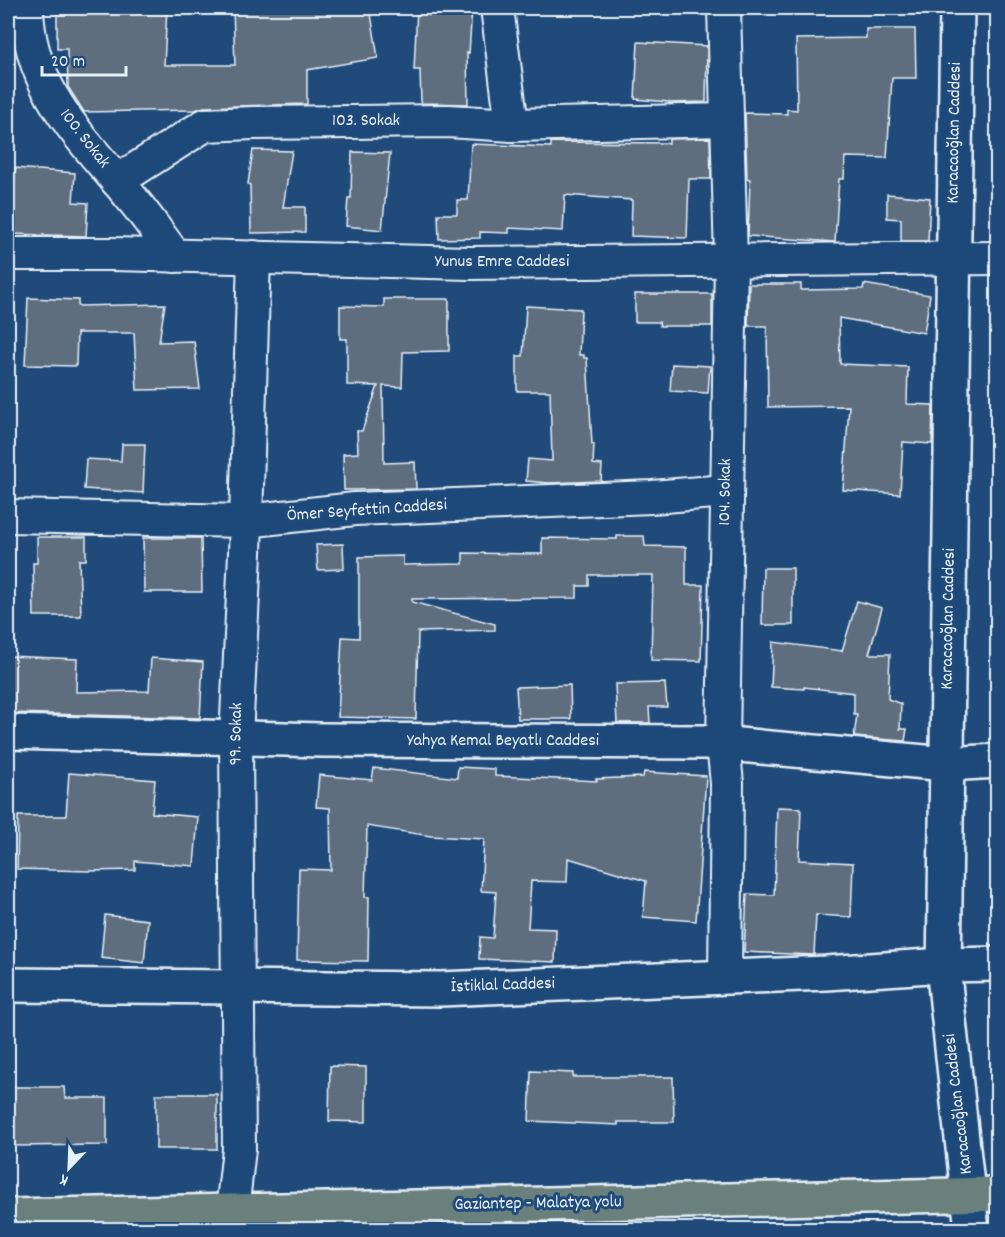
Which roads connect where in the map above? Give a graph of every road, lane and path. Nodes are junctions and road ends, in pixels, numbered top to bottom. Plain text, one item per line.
1 (27, 8) edge
2 (497, 8) edge
3 (724, 8) edge
4 (957, 8) edge
5 (727, 120) junction
6 (512, 125) junction
7 (117, 182) junction
8 (8, 254) edge
9 (175, 256) junction
10 (254, 257) junction
11 (998, 258) edge
12 (953, 259) junction
13 (731, 261) junction
14 (726, 491) junction
15 (8, 516) edge
16 (245, 521) junction
17 (8, 732) edge
18 (236, 738) junction
19 (723, 744) junction
20 (998, 761) edge
21 (947, 764) junction
22 (998, 964) edge
23 (944, 965) junction
24 (725, 977) junction
25 (8, 985) edge
26 (238, 987) junction
27 (983, 1194) edge
28 (232, 1211) junction
29 (8, 1216) edge
30 (972, 1230) edge

1 - 7 street, 100. Sokak
2 - 6 street
3 - 5 street, 104. Sokak
4 - 12 street, Karacaoğlan Caddesi
5 - 6 street, 103. Sokak
5 - 13 street, 104. Sokak
6 - 7 street, 103. Sokak
7 - 9 street, 100. Sokak
8 - 9 street, Yunus Emre Caddesi
9 - 10 street, Yunus Emre Caddesi
10 - 13 street, Yunus Emre Caddesi
10 - 16 street, 99. Sokak
11 - 12 street, Yunus Emre Caddesi
12 - 13 street, Yunus Emre Caddesi
12 - 21 street, Karacaoğlan Caddesi
13 - 14 street, 104. Sokak
14 - 16 street, Ömer Seyfettin Caddesi
14 - 19 street, 104. Sokak
15 - 16 street, Ömer Seyfettin Caddesi
16 - 18 street, 99. Sokak
17 - 18 street, Yahya Kemal Beyatlı Caddesi
18 - 19 street, Yahya Kemal Beyatlı Caddesi
18 - 26 street, 99. Sokak
19 - 21 street, Yahya Kemal Beyatlı Caddesi
19 - 24 street, 104. Sokak
20 - 21 street, Yahya Kemal Beyatlı Caddesi
21 - 23 street, Karacaoğlan Caddesi
22 - 23 street, İstiklal Caddesi
23 - 24 street, İstiklal Caddesi
23 - 27 street, Karacaoğlan Caddesi
24 - 26 street, İstiklal Caddesi
25 - 26 street, İstiklal Caddesi
26 - 28 street, 99. Sokak
27 - 28 highway, Gaziantep - Malatya yolu
27 - 30 street, Karacaoğlan Caddesi
28 - 29 highway, Gaziantep - Malatya yolu

